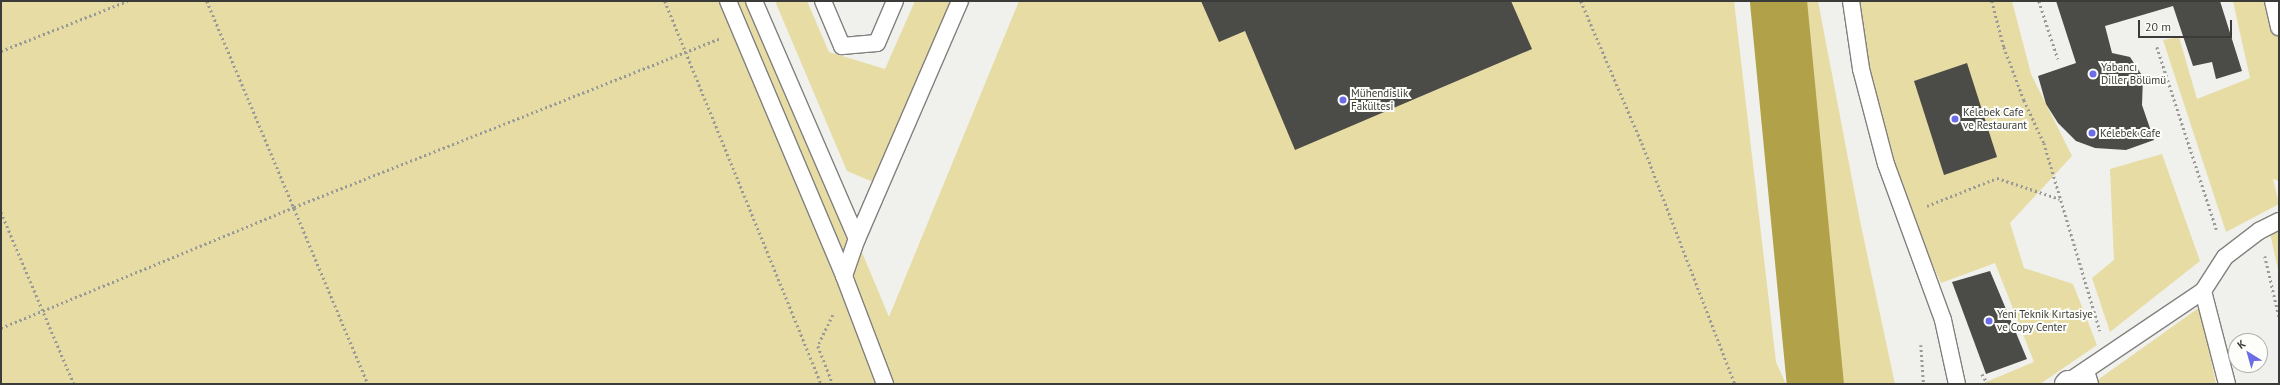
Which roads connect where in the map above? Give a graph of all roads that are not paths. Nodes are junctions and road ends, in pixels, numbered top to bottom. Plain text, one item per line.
1 (728, 1) edge
2 (754, 1) edge
3 (823, 1) edge
4 (895, 1) edge
5 (960, 1) edge
6 (1851, 1) edge
7 (2272, 1) edge
8 (2279, 27) edge
9 (2279, 221) edge
10 (857, 239) junction
11 (844, 276) junction
12 (2203, 291) junction
13 (2077, 380) edge
14 (885, 384) edge
15 (1956, 384) edge
16 (2227, 384) edge

1 - 11 lane
2 - 10 lane
3 - 4 lane
5 - 10 lane
6 - 15 lane
7 - 8 lane
9 - 12 lane
10 - 11 lane
11 - 14 lane
12 - 13 lane
12 - 16 lane

